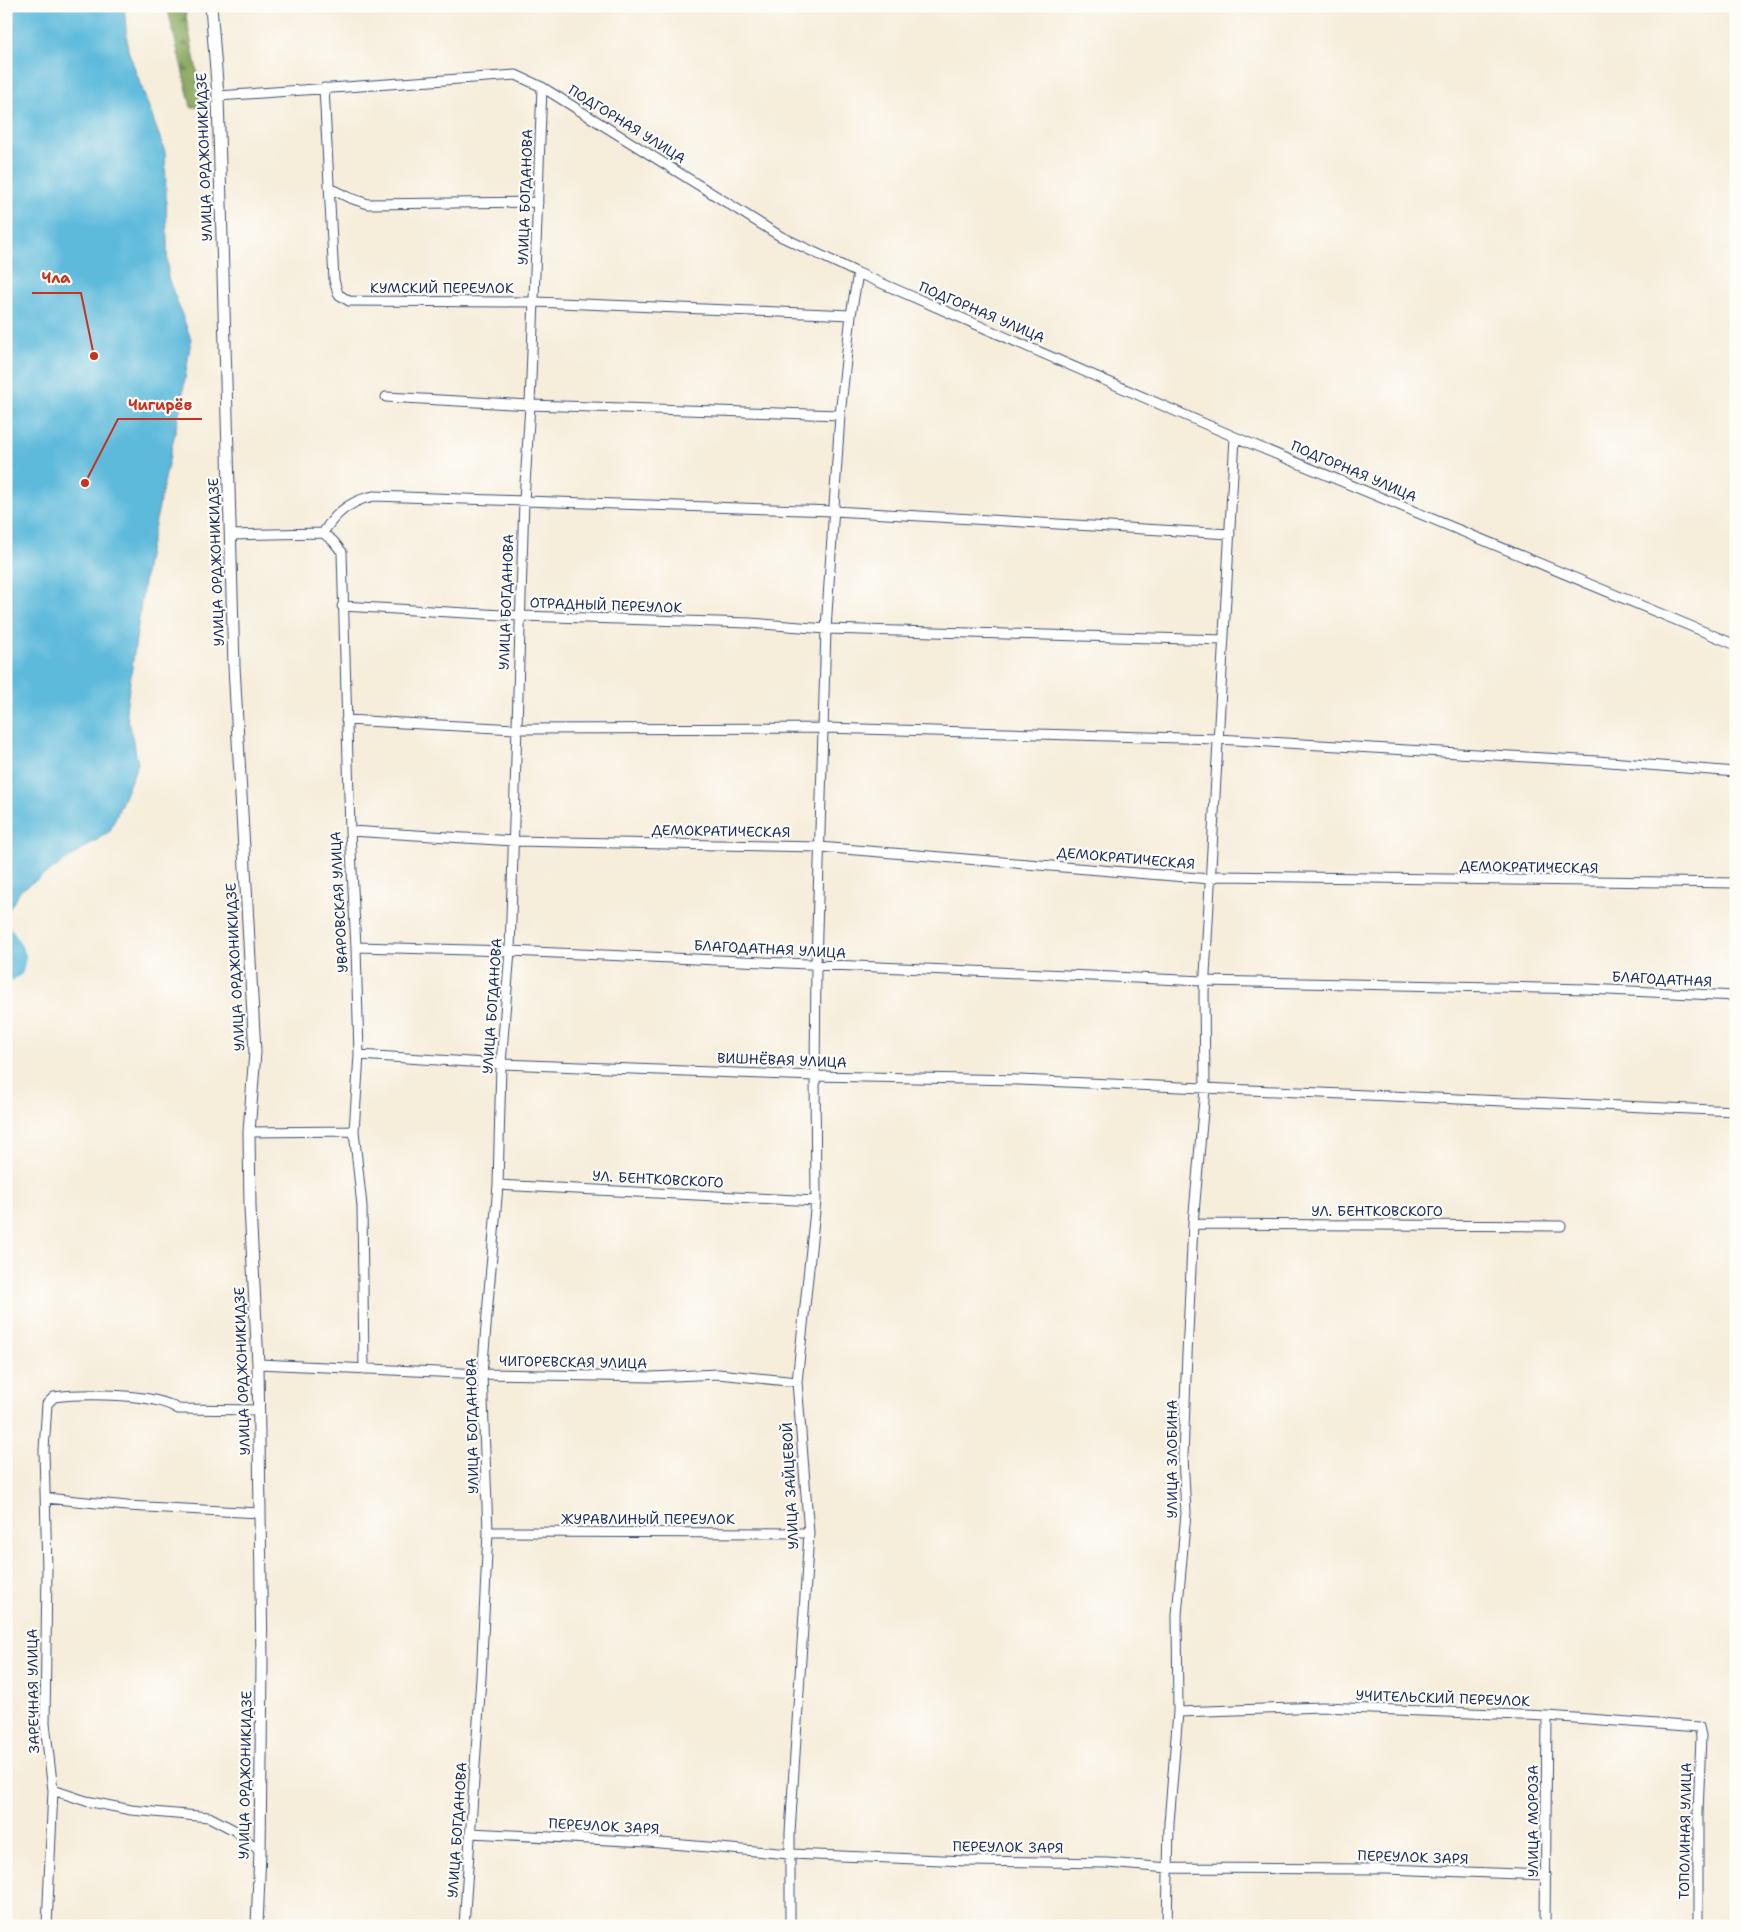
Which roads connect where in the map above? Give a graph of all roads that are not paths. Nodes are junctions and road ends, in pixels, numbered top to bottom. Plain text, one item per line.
1 (211, 6) edge
2 (324, 88) junction
3 (542, 88) junction
4 (218, 96) junction
5 (329, 188) junction
6 (538, 202) junction
7 (858, 273) junction
8 (535, 302) junction
9 (851, 315) junction
10 (386, 396) dead end
11 (530, 404) junction
12 (840, 415) junction
13 (1235, 437) junction
14 (524, 500) junction
15 (834, 511) junction
16 (323, 533) junction
17 (230, 534) junction
18 (1230, 534) junction
19 (342, 606) junction
20 (520, 616) junction
21 (826, 629) junction
22 (1224, 640) junction
23 (1736, 645) edge
24 (346, 720) junction
25 (824, 728) junction
26 (516, 729) junction
27 (1218, 740) junction
28 (1736, 772) edge
29 (350, 832) junction
30 (514, 842) junction
31 (819, 847) junction
32 (1210, 878) junction
33 (1736, 883) edge
34 (356, 947) junction
35 (510, 951) junction
36 (816, 965) junction
37 (1204, 981) junction
38 (1736, 996) edge
39 (359, 1055) junction
40 (501, 1064) junction
41 (815, 1076) junction
42 (1205, 1089) junction
43 (1736, 1111) edge
44 (354, 1131) junction
45 (249, 1132) junction
46 (498, 1185) junction
47 (816, 1201) junction
48 (1194, 1224) junction
49 (1561, 1226) dead end
50 (258, 1364) junction
51 (364, 1369) junction
52 (482, 1374) junction
53 (797, 1382) junction
54 (259, 1410) junction
55 (46, 1498) junction
56 (260, 1513) junction
57 (488, 1532) junction
58 (809, 1533) junction
59 (1178, 1712) junction
60 (1547, 1716) junction
61 (1701, 1736) joint
62 (53, 1790) junction
63 (470, 1832) junction
64 (260, 1851) junction
65 (790, 1854) junction
66 (1169, 1868) junction
67 (1546, 1875) junction
68 (47, 1926) edge
69 (257, 1926) edge
70 (464, 1926) edge
71 (790, 1926) edge
72 (1166, 1926) edge
73 (1545, 1926) edge
74 (1698, 1926) edge

1 - 4 street, УЛИЦА ОРДЖОНИКИДЗЕ
2 - 3 street, ПОДГОРНАЯ УЛИЦА
2 - 4 street, ПОДГОРНАЯ УЛИЦА
2 - 5 street
3 - 6 street, УЛИЦА БОГДАНОВА
3 - 7 street, ПОДГОРНАЯ УЛИЦА
4 - 17 street, УЛИЦА ОРДЖОНИКИДЗЕ
5 - 6 street
5 - 8 street, КУМСКИЙ ПЕРЕУЛОК
6 - 8 street, УЛИЦА БОГДАНОВА
7 - 9 street, УЛИЦА ЗАЙЦЕВОЙ
7 - 13 street, ПОДГОРНАЯ УЛИЦА
8 - 9 street, КУМСКИЙ ПЕРЕУЛОК
8 - 11 street, УЛИЦА БОГДАНОВА
9 - 12 street, УЛИЦА ЗАЙЦЕВОЙ
10 - 11 street
11 - 12 street
11 - 14 street, УЛИЦА БОГДАНОВА
12 - 15 street, УЛИЦА ЗАЙЦЕВОЙ
13 - 18 street, УЛИЦА ЗЛОБИНА
13 - 23 street, ПОДГОРНАЯ УЛИЦА
14 - 15 street
14 - 16 street
14 - 20 street, УЛИЦА БОГДАНОВА
15 - 18 street
15 - 21 street, УЛИЦА ЗАЙЦЕВОЙ
16 - 17 street
16 - 19 street, УВАРОВСКАЯ УЛИЦА
17 - 45 street, УЛИЦА ОРДЖОНИКИДЗЕ
18 - 22 street, УЛИЦА ЗЛОБИНА
19 - 20 street, ОТРАДНЫЙ ПЕРЕУЛОК
19 - 24 street, УВАРОВСКАЯ УЛИЦА
20 - 21 street, ОТРАДНЫЙ ПЕРЕУЛОК
20 - 26 street, УЛИЦА БОГДАНОВА
21 - 22 street, ОТРАДНЫЙ ПЕРЕУЛОК
21 - 25 street, УЛИЦА ЗАЙЦЕВОЙ
22 - 27 street, УЛИЦА ЗЛОБИНА
24 - 26 street
24 - 29 street, УВАРОВСКАЯ УЛИЦА
25 - 26 street
25 - 27 street
25 - 31 street, УЛИЦА ЗАЙЦЕВОЙ
26 - 30 street, УЛИЦА БОГДАНОВА
27 - 28 street
27 - 32 street, УЛИЦА ЗЛОБИНА
29 - 30 street, ДЕМОКРАТИЧЕСКАЯ
29 - 34 street, УВАРОВСКАЯ УЛИЦА
30 - 31 street, ДЕМОКРАТИЧЕСКАЯ
30 - 35 street, УЛИЦА БОГДАНОВА
31 - 32 street, ДЕМОКРАТИЧЕСКАЯ
31 - 36 street, УЛИЦА ЗАЙЦЕВОЙ
32 - 33 street, ДЕМОКРАТИЧЕСКАЯ
32 - 37 street, УЛИЦА ЗЛОБИНА
34 - 35 street, БЛАГОДАТНАЯ УЛИЦА
34 - 39 street, УВАРОВСКАЯ УЛИЦА
35 - 36 street, БЛАГОДАТНАЯ УЛИЦА
35 - 40 street, УЛИЦА БОГДАНОВА
36 - 37 street, БЛАГОДАТНАЯ УЛИЦА
36 - 41 street, УЛИЦА ЗАЙЦЕВОЙ
37 - 38 street, БЛАГОДАТНАЯ
37 - 42 street, УЛИЦА ЗЛОБИНА
39 - 40 street, ВИШНЁВАЯ УЛИЦА
39 - 44 street, УВАРОВСКАЯ УЛИЦА
40 - 41 street, ВИШНЁВАЯ УЛИЦА
40 - 46 street, УЛИЦА БОГДАНОВА
41 - 42 street, ВИШНЁВАЯ УЛИЦА
41 - 47 street, УЛИЦА ЗАЙЦЕВОЙ
42 - 43 street, ВИШНЁВАЯ УЛИЦА
42 - 48 street, УЛИЦА ЗЛОБИНА
44 - 45 street
44 - 51 street, УВАРОВСКАЯ УЛИЦА
45 - 50 street, УЛИЦА ОРДЖОНИКИДЗЕ
46 - 47 street, УЛ. БЕНТКОВСКОГО
46 - 52 street, УЛИЦА БОГДАНОВА
47 - 53 street, УЛИЦА ЗАЙЦЕВОЙ
48 - 49 street, УЛ. БЕНТКОВСКОГО
48 - 59 street, УЛИЦА ЗЛОБИНА
50 - 51 street, ЧИГОРЕВСКАЯ УЛИЦА
50 - 54 street, УЛИЦА ОРДЖОНИКИДЗЕ
51 - 52 street, ЧИГОРЕВСКАЯ УЛИЦА
52 - 53 street, ЧИГОРЕВСКАЯ УЛИЦА
52 - 57 street, УЛИЦА БОГДАНОВА
53 - 58 street, УЛИЦА ЗАЙЦЕВОЙ
54 - 55 street, ЗАРЕЧНАЯ УЛИЦА
54 - 56 street, УЛИЦА ОРДЖОНИКИДЗЕ
55 - 56 street
55 - 62 street, ЗАРЕЧНАЯ УЛИЦА
56 - 64 street, УЛИЦА ОРДЖОНИКИДЗЕ
57 - 58 street, ЖУРАВЛИНЫЙ ПЕРЕУЛОК
57 - 63 street, УЛИЦА БОГДАНОВА
58 - 65 street, УЛИЦА ЗАЙЦЕВОЙ
59 - 60 street, УЧИТЕЛЬСКИЙ ПЕРЕУЛОК
59 - 66 street, УЛИЦА ЗЛОБИНА
60 - 61 street, УЧИТЕЛЬСКИЙ ПЕРЕУЛОК
60 - 67 street, УЛИЦА МОРОЗА
61 - 74 street, ТОПОЛИНАЯ УЛИЦА
62 - 64 street
62 - 68 street, ЗАРЕЧНАЯ УЛИЦА
63 - 65 street, ПЕРЕУЛОК ЗАРЯ
63 - 70 street, УЛИЦА БОГДАНОВА
64 - 69 street, УЛИЦА ОРДЖОНИКИДЗЕ
65 - 66 street, ПЕРЕУЛОК ЗАРЯ
65 - 71 street, УЛИЦА ЗАЙЦЕВОЙ
66 - 67 street, ПЕРЕУЛОК ЗАРЯ
66 - 72 street, УЛИЦА ЗЛОБИНА
67 - 73 street, УЛИЦА МОРОЗА

